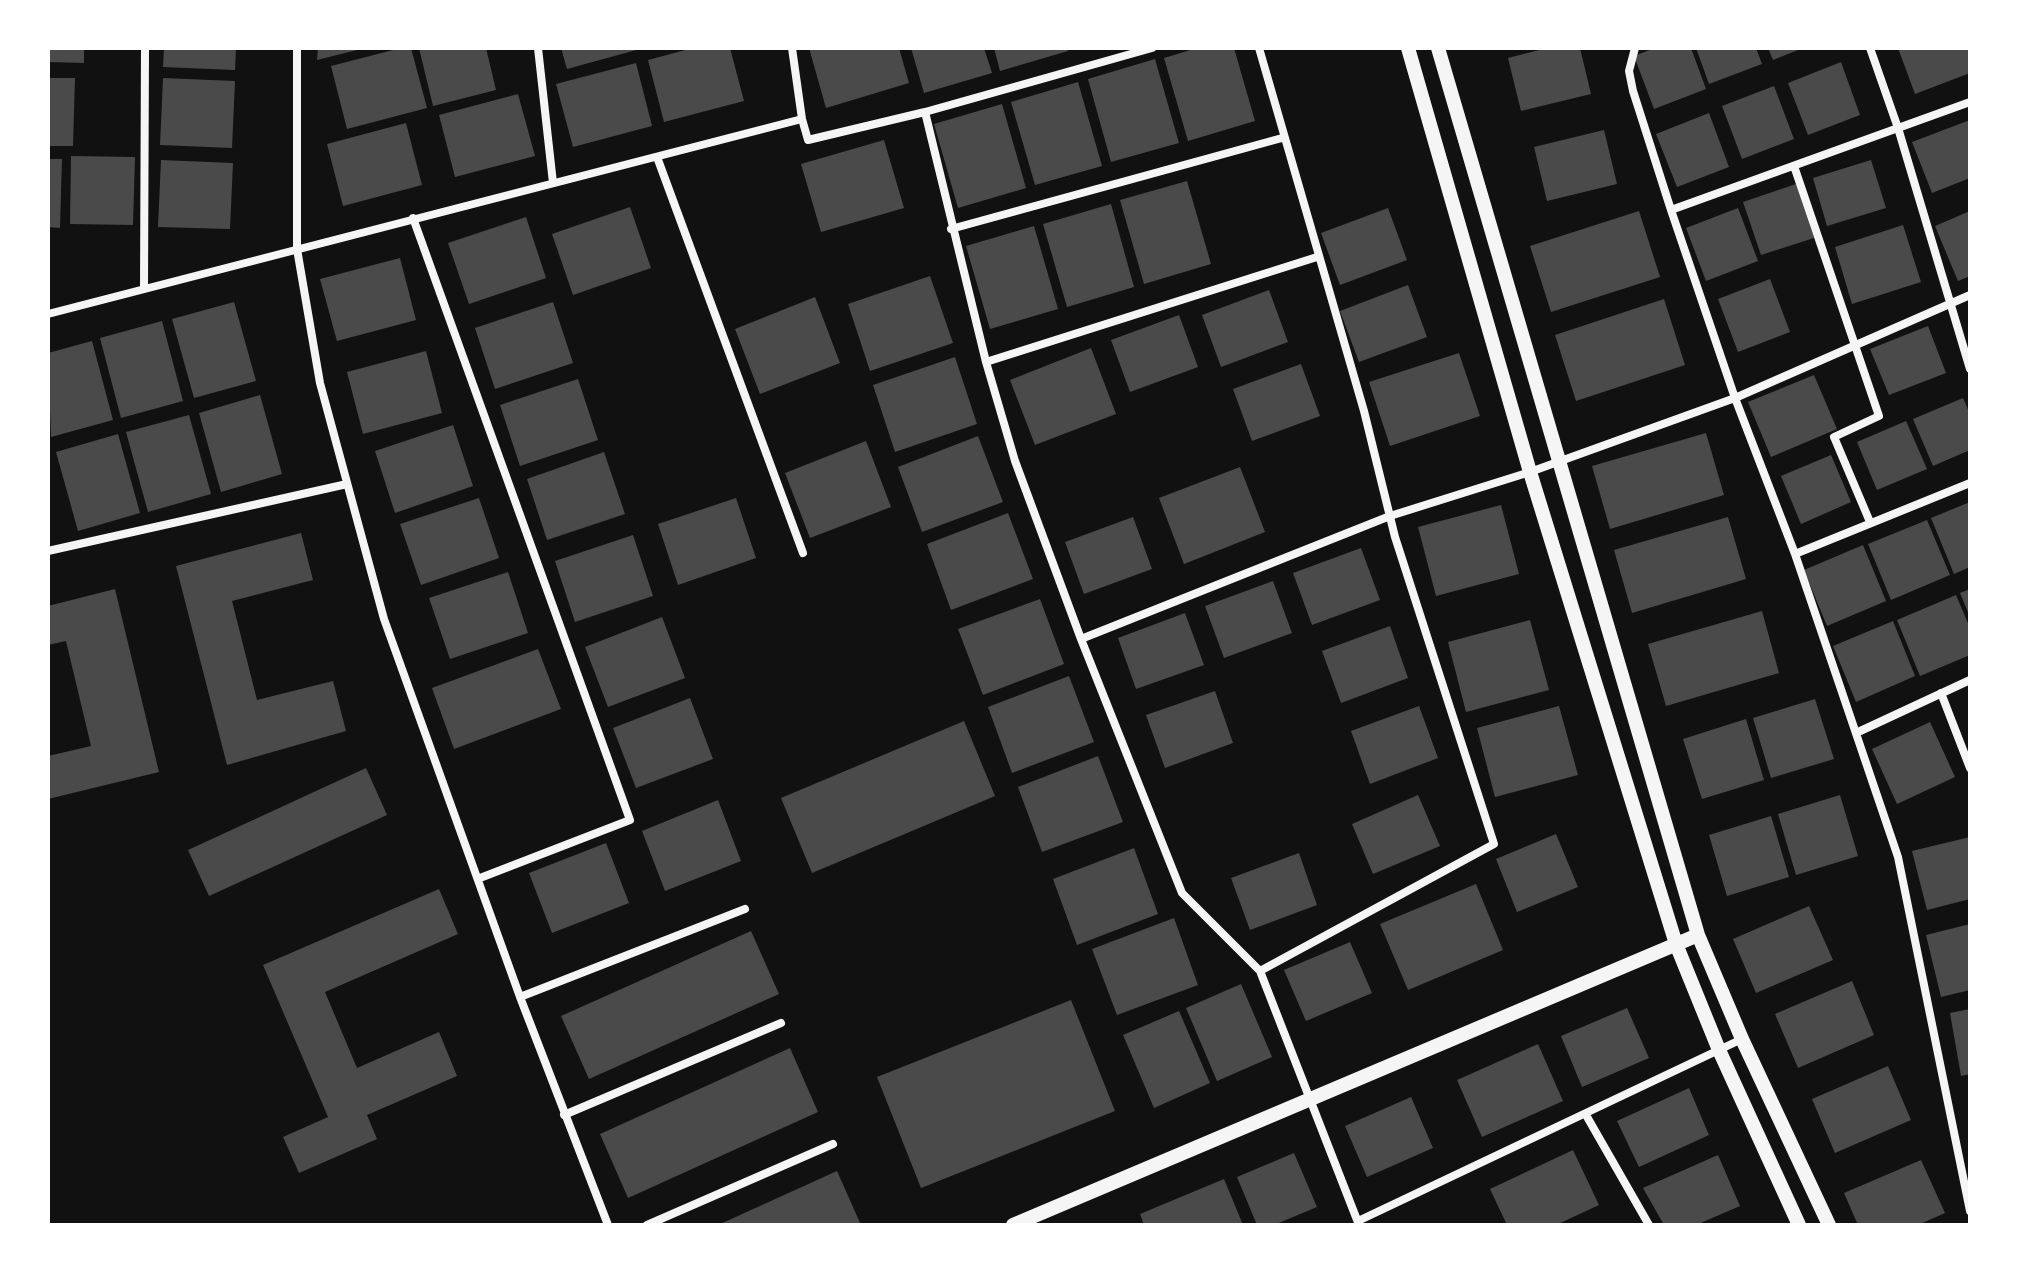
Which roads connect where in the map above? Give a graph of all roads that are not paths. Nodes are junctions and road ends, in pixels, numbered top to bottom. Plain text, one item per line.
1 (145, 48) edge
2 (297, 48) edge
3 (538, 48) edge
4 (792, 48) edge
5 (1152, 48) edge
6 (1259, 48) edge
7 (1408, 48) edge
8 (1438, 48) edge
9 (1635, 48) edge
10 (1870, 48) edge
11 (1970, 102) edge
12 (925, 112) junction
13 (802, 119) junction
14 (1898, 128) junction
15 (1282, 138) junction
16 (657, 157) junction
17 (1794, 166) junction
18 (553, 183) junction
19 (1671, 210) junction
20 (413, 218) junction
21 (951, 229) junction
22 (297, 249) junction
23 (1317, 257) junction
24 (144, 288) junction
25 (1970, 295) edge
26 (1951, 303) junction
27 (48, 314) edge
28 (1855, 345) junction
29 (986, 362) junction
30 (1970, 369) edge
31 (1735, 398) junction
32 (1559, 460) junction
33 (1530, 472) junction
34 (1970, 483) edge
35 (347, 484) junction
36 (1390, 516) junction
37 (1870, 522) junction
38 (48, 551) edge
39 (803, 553) dead end
40 (1795, 554) junction
41 (1081, 639) junction
42 (1970, 680) edge
43 (1941, 693) junction
44 (1856, 733) junction
45 (1970, 768) edge
46 (480, 878) junction
47 (745, 909) dead end
48 (1698, 935) junction
49 (1676, 944) junction
50 (1260, 971) junction
51 (520, 997) junction
52 (781, 1023) dead end
53 (1742, 1039) junction
54 (1719, 1050) junction
55 (1309, 1100) junction
56 (564, 1115) junction
57 (1586, 1115) junction
58 (833, 1144) dead end
59 (1967, 1198) edge
60 (1970, 1211) edge
61 (1359, 1223) edge
62 (608, 1225) edge
63 (647, 1225) edge
64 (1013, 1225) edge
65 (1649, 1225) edge
66 (1799, 1225) edge
67 (1829, 1225) edge

1 - 24 street
2 - 22 street
3 - 18 street
4 - 13 street
5 - 12 street
6 - 15 street
7 - 33 street
8 - 32 street
9 - 19 street
10 - 14 street
11 - 14 street
12 - 13 street
12 - 21 street
13 - 16 street
14 - 17 street
14 - 26 street
15 - 21 street
15 - 23 street
16 - 18 street
16 - 39 street
17 - 19 street
17 - 28 street
18 - 20 street
19 - 31 street
20 - 22 street
20 - 46 street
21 - 29 street
22 - 24 street
22 - 35 street
23 - 29 street
23 - 36 street
24 - 27 street
25 - 26 street
26 - 28 street
26 - 30 street
28 - 31 street
28 - 37 street
29 - 41 street
31 - 32 street
31 - 40 street
32 - 33 street
32 - 48 street
33 - 36 street
33 - 49 street
34 - 37 street
35 - 38 street
35 - 46 street
36 - 41 street
36 - 50 street
37 - 40 street
40 - 44 street
41 - 50 street
42 - 43 street
43 - 44 street
43 - 45 street
44 - 59 street
46 - 51 street
47 - 51 street
48 - 49 street
48 - 53 street
49 - 54 street
49 - 55 street
50 - 55 street
51 - 56 street
52 - 56 street
53 - 54 street
53 - 67 street
54 - 57 street
54 - 66 street
55 - 61 street
55 - 64 street
56 - 62 street
57 - 61 street
57 - 65 street
58 - 63 street
59 - 60 street

